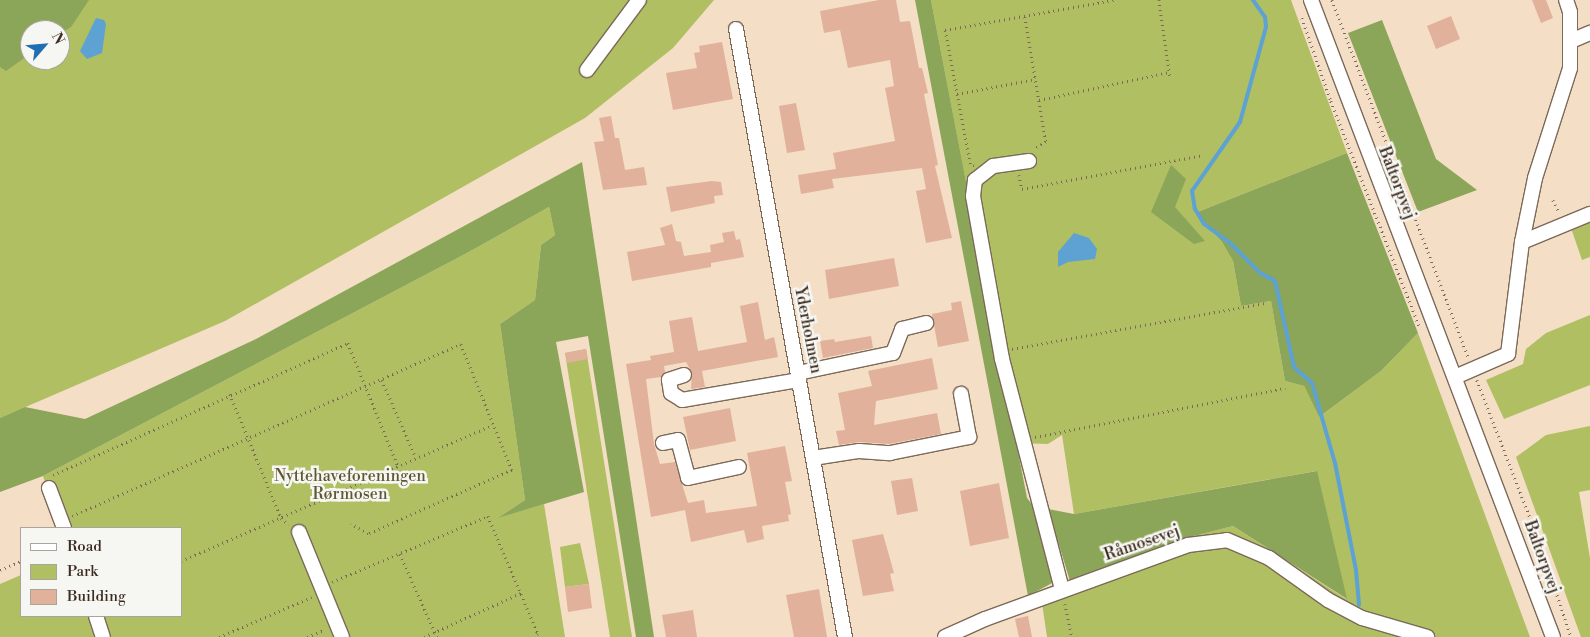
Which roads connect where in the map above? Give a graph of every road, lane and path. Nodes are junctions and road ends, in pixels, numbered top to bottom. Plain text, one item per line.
1 (639, 0) edge
2 (1114, 0) edge
3 (1159, 0) edge
4 (1311, 0) edge
5 (1332, 0) edge
6 (1566, 0) edge
7 (1025, 17) junction
8 (736, 29) dead end
9 (1590, 33) edge
10 (1571, 41) junction
11 (587, 70) dead end
12 (1036, 79) junction
13 (957, 94) junction
14 (1039, 100) junction
15 (1203, 155) dead end
16 (1022, 162) junction
17 (986, 172) junction
18 (1590, 214) edge
19 (1522, 242) junction
20 (1266, 303) dead end
21 (926, 323) dead end
22 (1000, 351) junction
23 (1473, 370) junction
24 (684, 375) dead end
25 (799, 376) junction
26 (1455, 378) junction
27 (382, 380) junction
28 (367, 387) junction
29 (1285, 388) dead end
30 (230, 394) junction
31 (961, 394) dead end
32 (493, 425) junction
33 (249, 438) junction
34 (1021, 439) junction
35 (663, 443) dead end
36 (416, 458) junction
37 (814, 458) junction
38 (398, 466) junction
39 (739, 467) dead end
40 (49, 488) joint
41 (281, 518) junction
42 (63, 524) edge
43 (351, 524) dead end
44 (299, 532) joint
45 (400, 554) junction
46 (182, 561) edge
47 (20, 562) edge
48 (0, 570) edge
49 (323, 590) junction
50 (1062, 590) junction
51 (521, 593) junction
52 (96, 617) edge
53 (339, 631) edge
54 (435, 633) junction
55 (103, 637) edge
56 (219, 637) edge
57 (307, 637) edge
58 (424, 637) edge
59 (437, 637) edge
60 (534, 637) edge
61 (846, 637) edge
62 (945, 637) edge
63 (1072, 637) edge
64 (1427, 637) edge
65 (1552, 637) edge
66 (1572, 637) edge

1 - 11 street
2 - 7 path
3 - 14 path
4 - 26 street, Baltorpvej
5 - 23 path
6 - 10 street
7 - 12 path
7 - 13 path
8 - 25 street, Yderholmen
9 - 10 street
10 - 19 street
12 - 13 path
12 - 14 path
13 - 17 path
14 - 16 path
15 - 16 path
16 - 17 street
17 - 22 street
18 - 19 street
19 - 23 street
20 - 22 path
21 - 25 street
22 - 34 street
23 - 26 street
23 - 66 path
24 - 25 street
25 - 37 street, Yderholmen
26 - 65 street, Baltorpvej
27 - 28 path
27 - 32 path
27 - 36 path
28 - 30 path
28 - 33 path
28 - 38 path
29 - 34 path
30 - 33 path
30 - 40 path
31 - 37 street
32 - 36 path
32 - 43 path
33 - 41 path
33 - 42 path
34 - 50 street
35 - 39 street
36 - 38 path
37 - 61 street, Yderholmen
38 - 41 path
40 - 42 street
41 - 44 path
41 - 46 path
44 - 49 street
45 - 49 path
45 - 51 path
45 - 54 path
47 - 48 path
49 - 53 street
49 - 56 path
50 - 62 street, Råmosevej
50 - 63 path
50 - 64 street, Råmosevej
51 - 54 path
51 - 60 path
52 - 55 street
53 - 57 path
54 - 58 path
54 - 59 path

